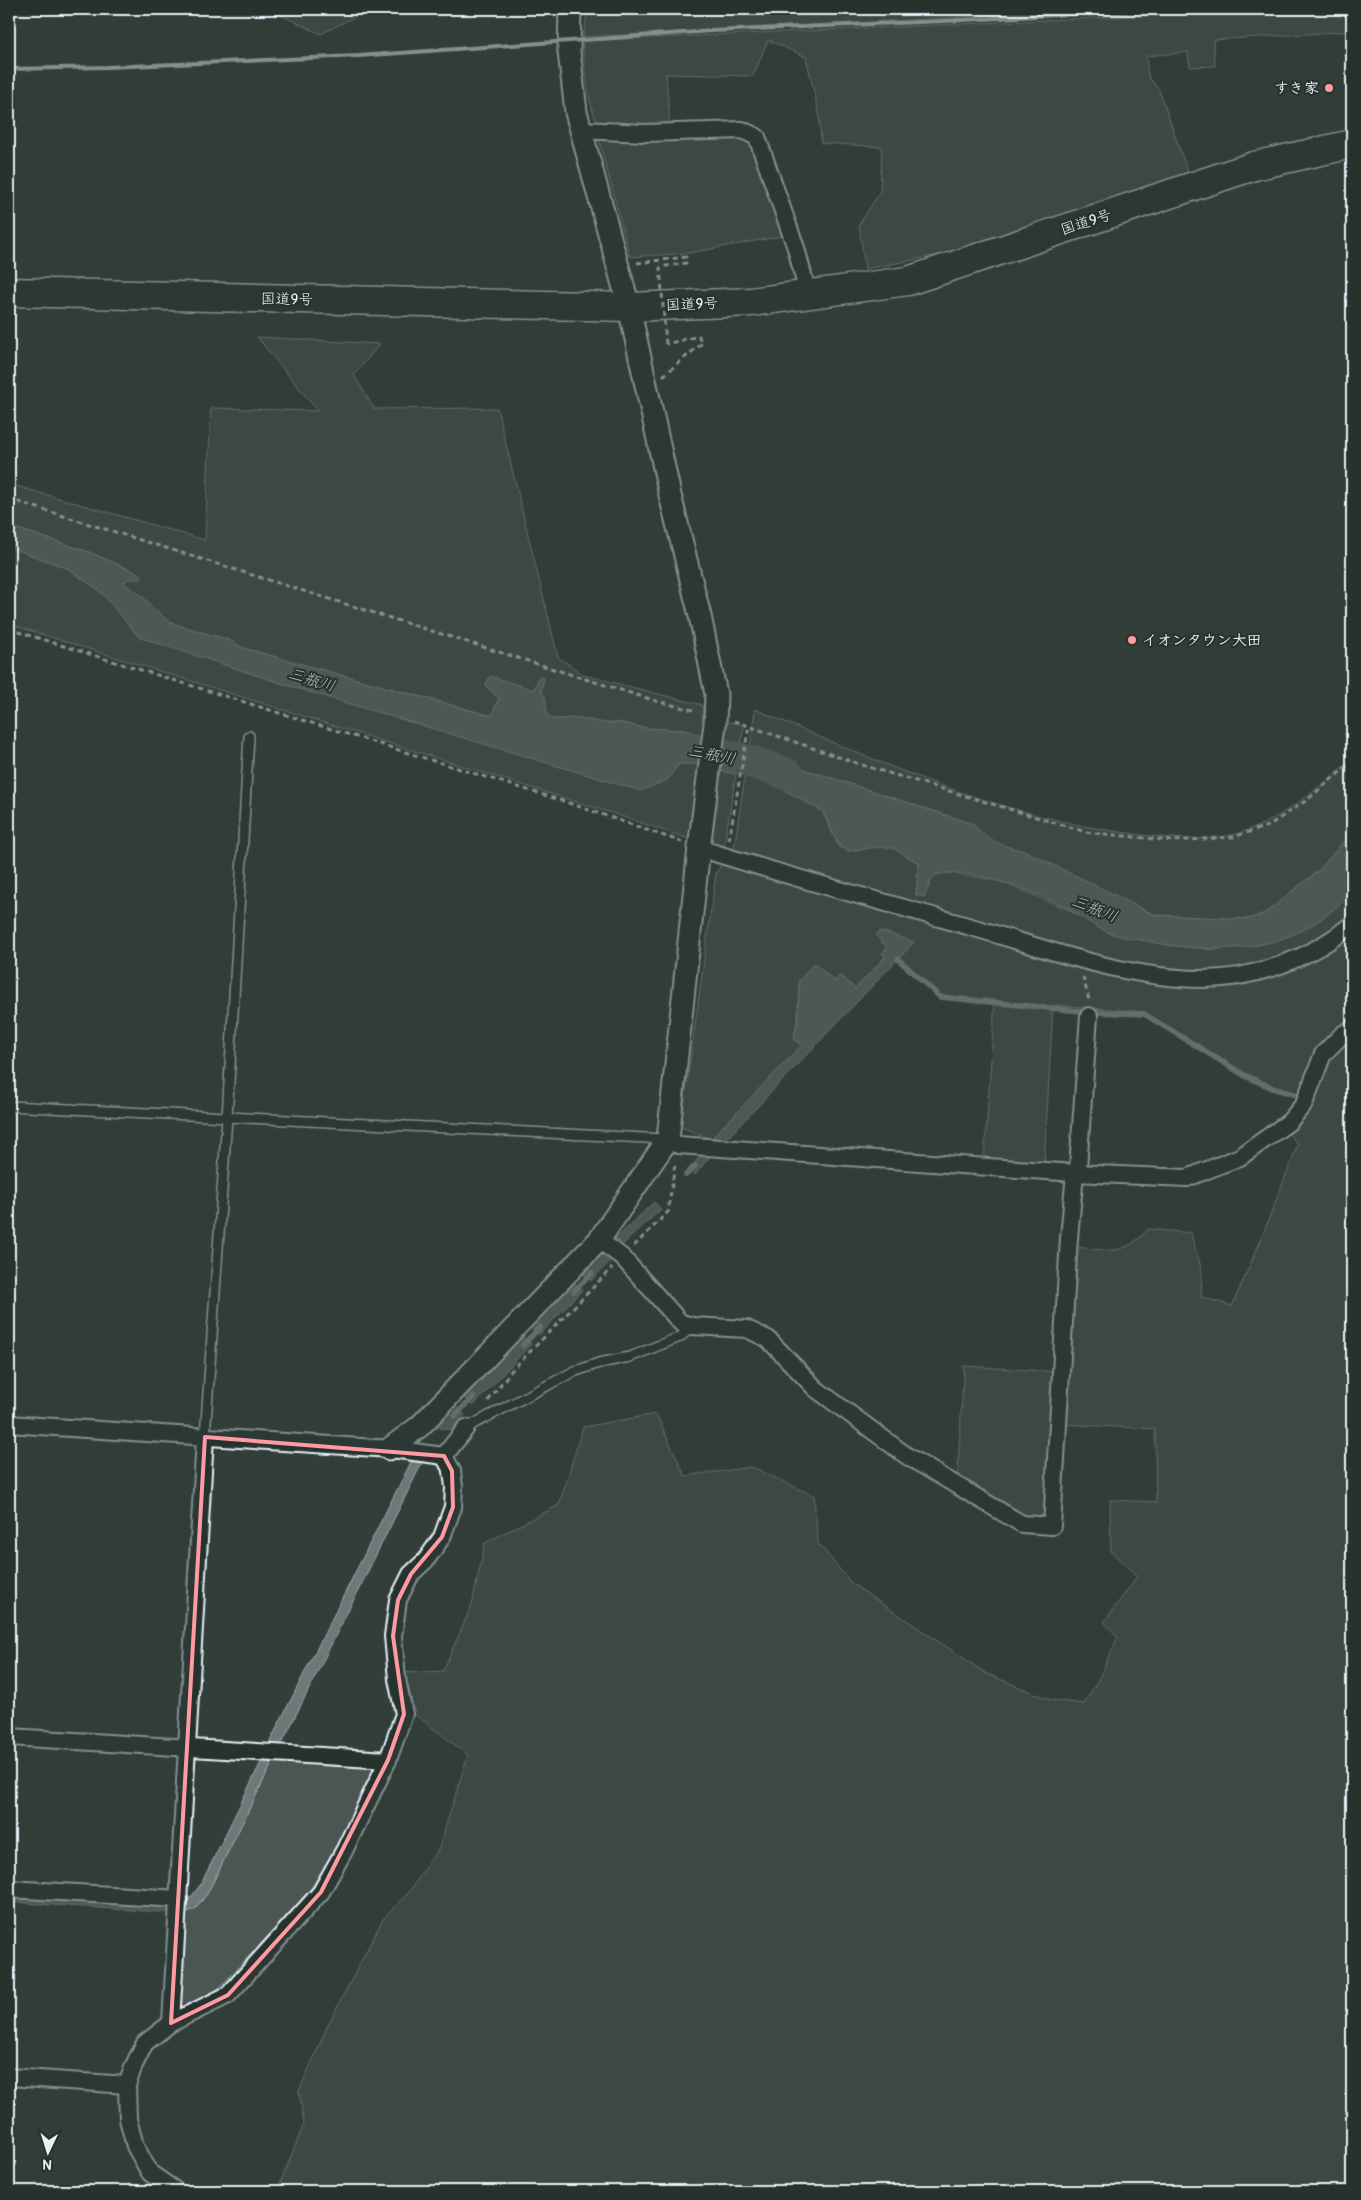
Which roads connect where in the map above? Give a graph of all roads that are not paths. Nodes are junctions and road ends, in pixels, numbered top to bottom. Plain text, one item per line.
1 (570, 9) edge
2 (581, 130) junction
3 (1352, 144) edge
4 (9, 292) edge
5 (808, 294) junction
6 (630, 306) junction
7 (249, 736) dead end
8 (699, 848) junction
9 (1352, 924) edge
10 (1089, 1016) road end
11 (1352, 1029) edge
12 (9, 1106) edge
13 (227, 1118) junction
14 (673, 1142) junction
15 (1075, 1173) junction
16 (602, 1242) junction
17 (693, 1326) junction
18 (9, 1424) edge
19 (466, 1428) joint
20 (205, 1437) junction
21 (389, 1448) junction
22 (444, 1456) junction
23 (9, 1736) edge
24 (188, 1748) junction
25 (388, 1760) junction
26 (9, 1889) edge
27 (179, 1898) junction
28 (171, 2024) junction
29 (9, 2077) edge
30 (127, 2085) junction
31 (176, 2191) edge

1 - 2 street
2 - 5 street
2 - 6 street
3 - 5 highway, 国道9号
4 - 6 highway, 国道9号
5 - 6 highway, 国道9号
6 - 8 street
7 - 13 lane
8 - 9 street
8 - 14 street
10 - 15 street
11 - 15 street
12 - 13 lane
13 - 14 lane
13 - 20 lane
14 - 15 street
14 - 16 street
15 - 17 street
16 - 17 street
16 - 21 street
17 - 19 lane
18 - 20 street
19 - 22 street
20 - 21 street
20 - 24 street
21 - 22 street
22 - 25 street
23 - 24 street
24 - 25 street
24 - 27 street
25 - 28 street
26 - 27 street
27 - 28 street
28 - 30 street
29 - 30 street
30 - 31 street

